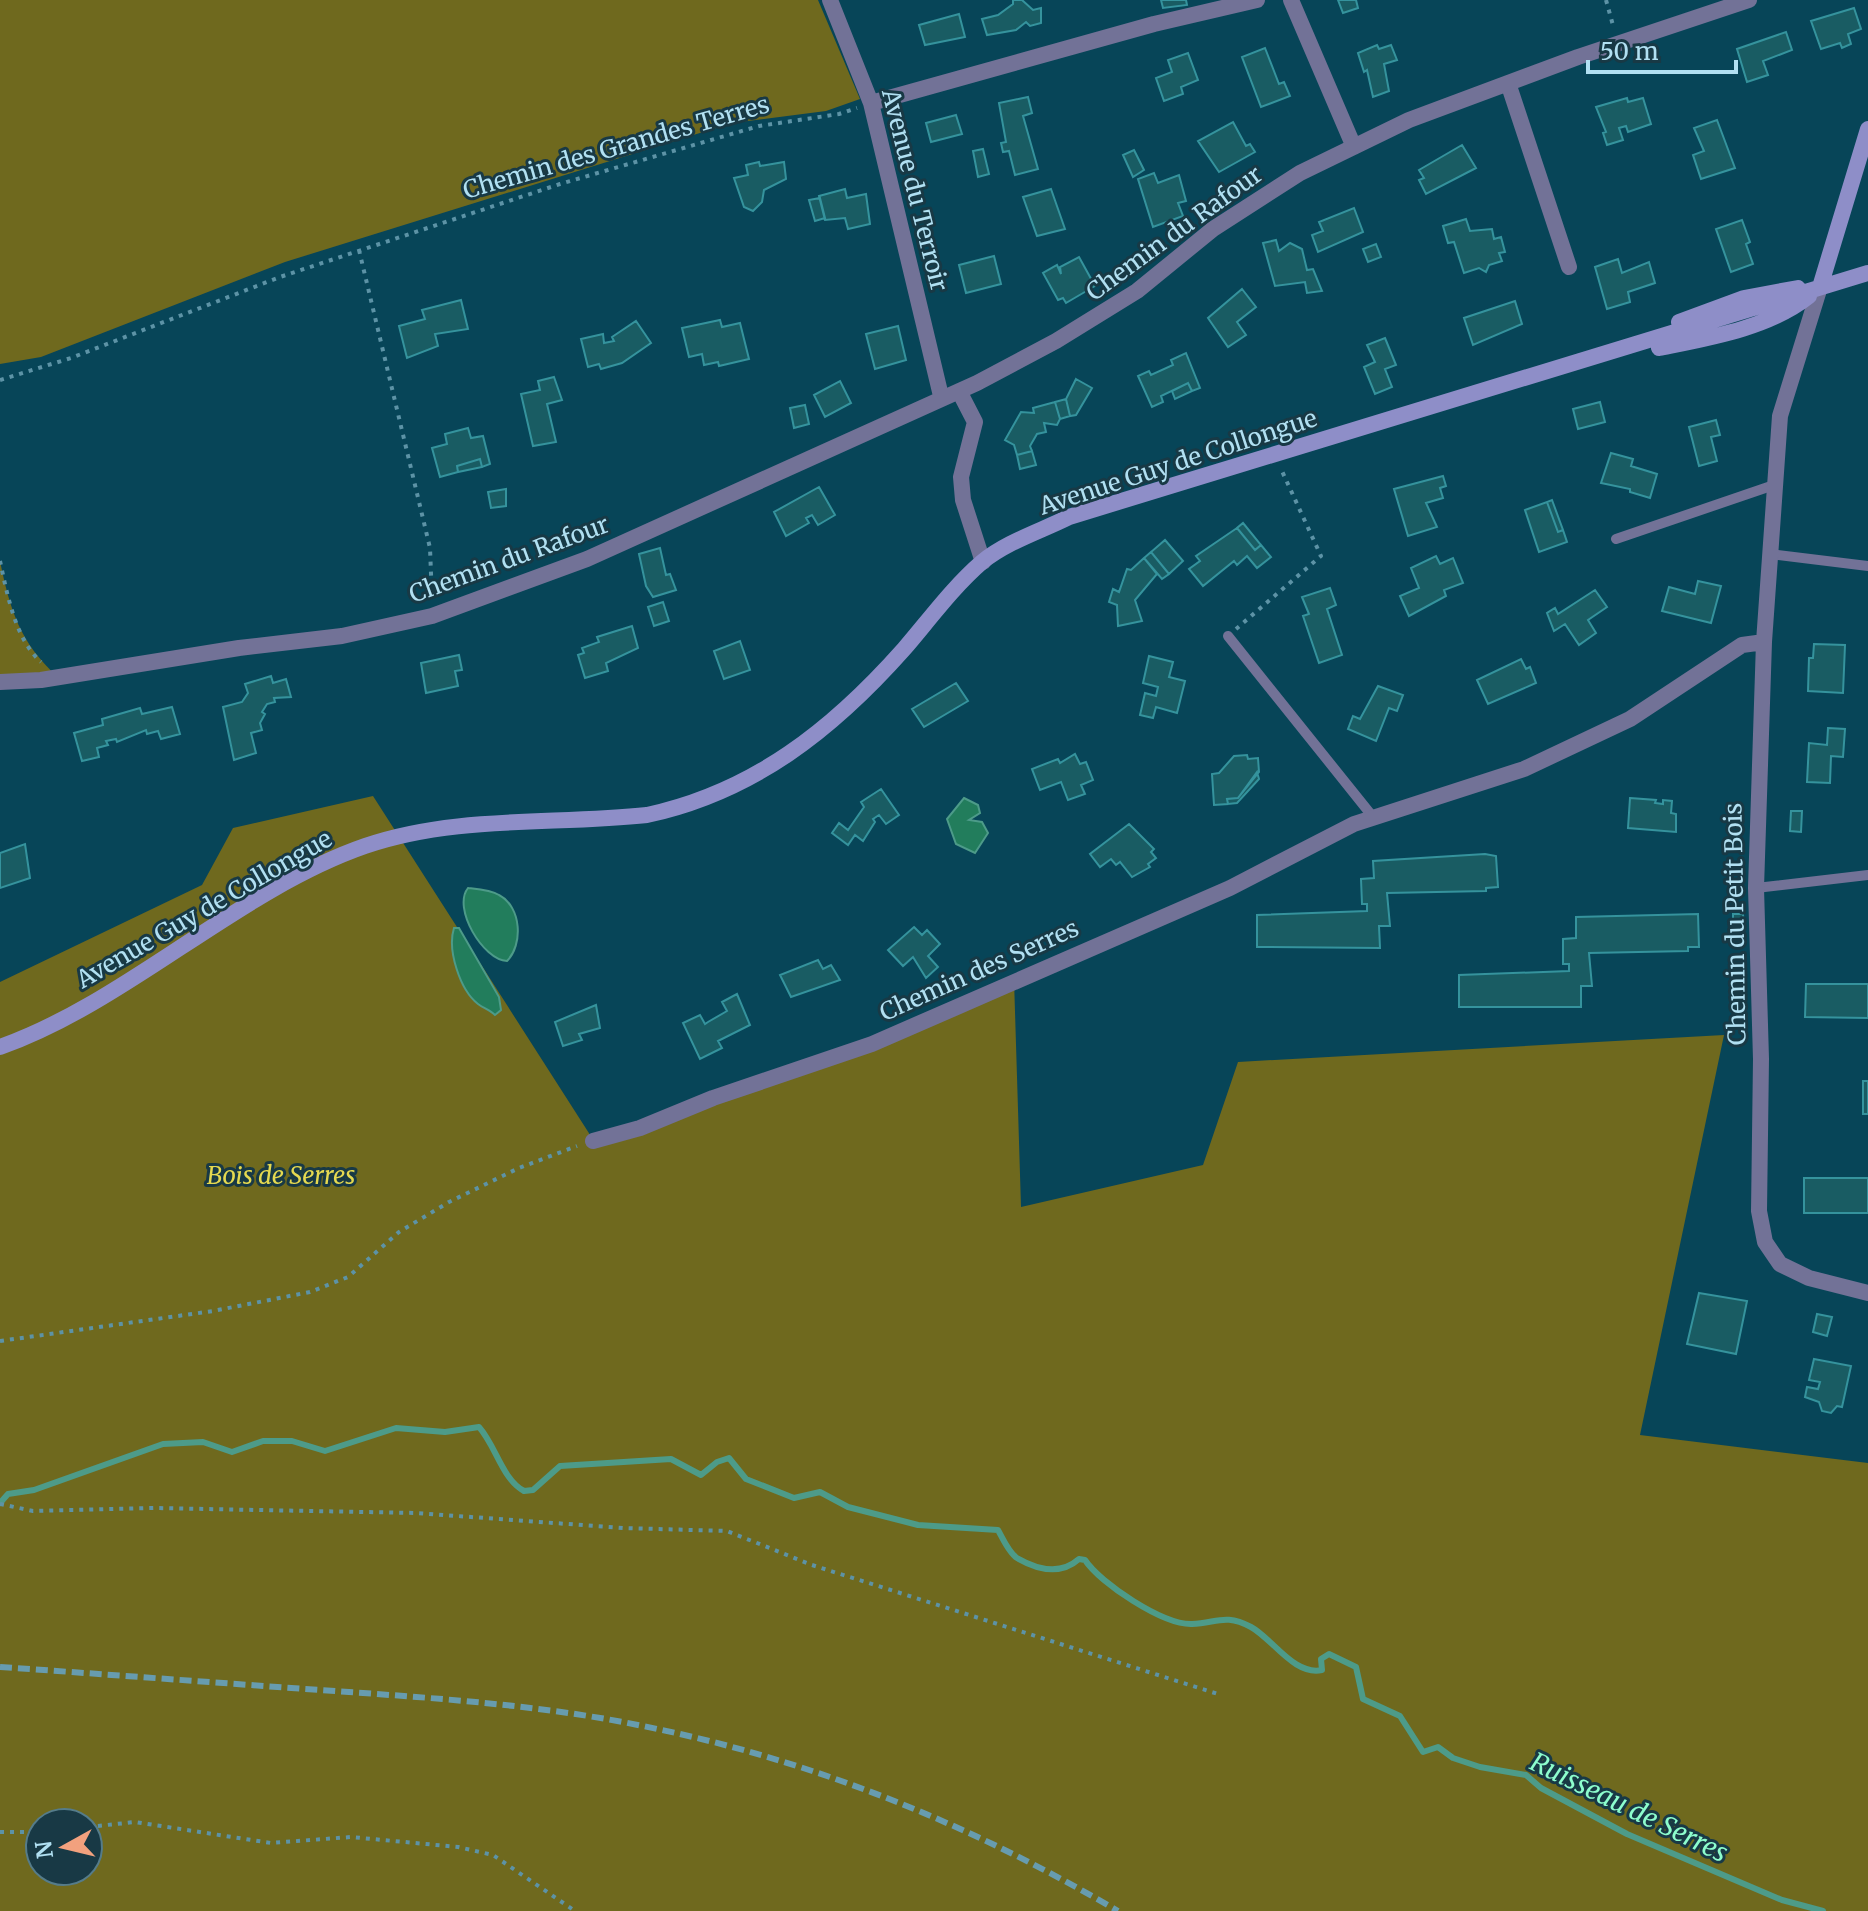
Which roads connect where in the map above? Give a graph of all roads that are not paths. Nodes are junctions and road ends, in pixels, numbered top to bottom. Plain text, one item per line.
1 (830, 0) edge
2 (1257, 0) edge
3 (1291, 0) edge
4 (1749, 0) edge
5 (1508, 83) junction
6 (871, 103) junction
7 (1868, 129) edge
8 (1354, 147) junction
9 (1569, 267) dead end
10 (1868, 273) edge
11 (1820, 287) junction
12 (1604, 356) junction
13 (959, 391) junction
14 (941, 396) junction
15 (1774, 485) junction
16 (1616, 539) dead end
17 (1770, 554) junction
18 (983, 562) junction
19 (1868, 566) edge
20 (1228, 636) road end
21 (1764, 642) junction
22 (0, 682) edge
23 (1373, 817) junction
24 (1868, 875) edge
25 (1756, 888) junction
26 (0, 1047) edge
27 (593, 1141) road end
28 (1868, 1293) edge

1 - 6 street, Avenue du Terroir
2 - 6 street
3 - 8 street
4 - 5 street, Chemin du Rafour
5 - 8 street, Chemin du Rafour
5 - 9 street
6 - 14 street, Avenue du Terroir
7 - 11 main road
8 - 13 street, Chemin du Rafour
10 - 11 main road, Avenue Guy de Collongue
11 - 12 main road, Avenue Guy de Collongue
11 - 12 main road, Avenue Guy de Collongue
11 - 15 street, Chemin du Petit Bois
12 - 18 main road, Avenue Guy de Collongue
13 - 14 street, Chemin du Rafour
13 - 18 street
14 - 22 street, Chemin du Rafour
15 - 16 lane
15 - 17 street, Chemin du Petit Bois
17 - 19 lane
17 - 21 street, Chemin du Petit Bois
18 - 26 main road, Avenue Guy de Collongue
20 - 23 lane
21 - 23 street, Chemin des Serres
21 - 25 street, Chemin du Petit Bois
23 - 27 street, Chemin des Serres
24 - 25 lane
25 - 28 street, Chemin du Petit Bois

